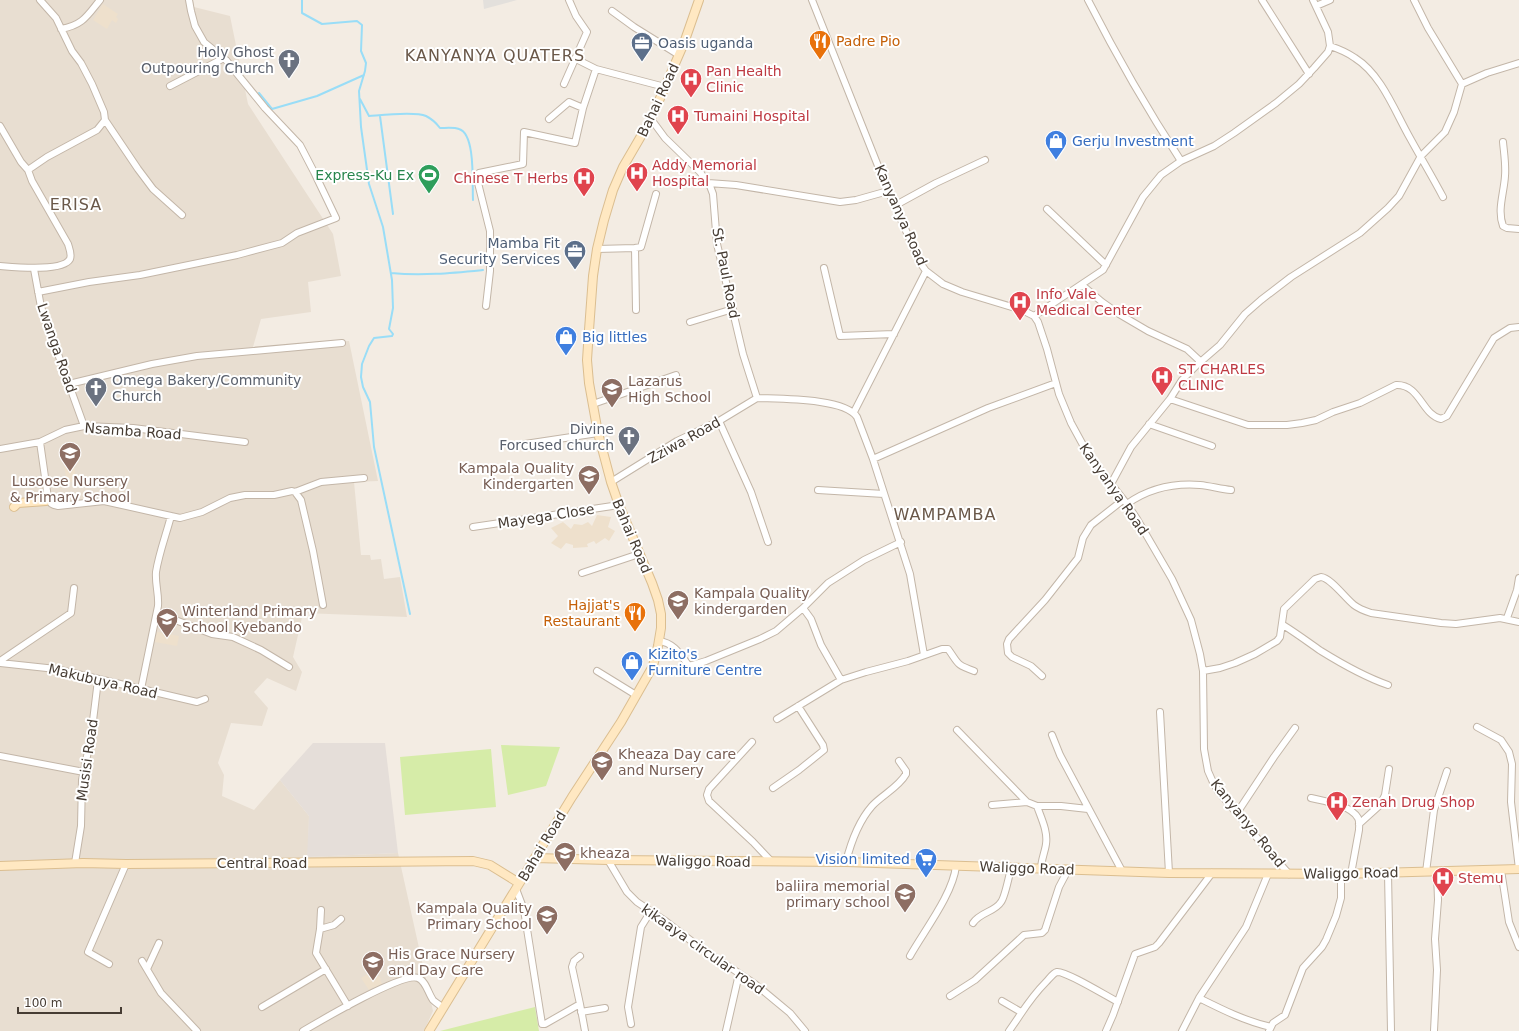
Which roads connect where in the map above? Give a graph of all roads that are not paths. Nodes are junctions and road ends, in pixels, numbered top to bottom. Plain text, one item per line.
1 (40, 0) edge
2 (100, 0) edge
3 (190, 0) edge
4 (568, 0) edge
5 (699, 0) edge
6 (812, 0) edge
7 (1088, 0) edge
8 (1262, 0) edge
9 (1330, 0) edge
10 (1414, 0) edge
11 (1315, 3) edge
12 (612, 11) dead end
13 (61, 29) junction
14 (1330, 46) junction
15 (679, 55) junction
16 (224, 58) junction
17 (576, 59) junction
18 (1519, 63) edge
19 (596, 68) junction
20 (1309, 74) junction
21 (564, 84) dead end
22 (1462, 84) junction
23 (170, 86) dead end
24 (665, 87) junction
25 (583, 108) junction
26 (549, 119) dead end
27 (104, 120) junction
28 (651, 120) junction
29 (0, 126) edge
30 (1503, 142) dead end
31 (1421, 156) junction
32 (985, 160) dead end
33 (1181, 161) junction
34 (28, 170) junction
35 (708, 183) junction
36 (888, 191) junction
37 (656, 194) dead end
38 (1444, 197) dead end
39 (894, 206) junction
40 (1047, 209) dead end
41 (182, 215) dead end
42 (1519, 229) edge
43 (635, 248) junction
44 (597, 249) junction
45 (1106, 265) junction
46 (0, 266) edge
47 (824, 268) dead end
48 (34, 269) junction
49 (926, 271) junction
50 (1082, 285) junction
51 (38, 292) junction
52 (486, 306) dead end
53 (733, 309) junction
54 (636, 310) dead end
55 (1034, 316) junction
56 (690, 322) dead end
57 (1519, 327) edge
58 (894, 334) junction
59 (342, 343) dead end
60 (1201, 362) junction
61 (676, 375) dead end
62 (1056, 383) junction
63 (69, 384) junction
64 (757, 398) junction
65 (1170, 399) junction
66 (593, 404) junction
67 (854, 412) junction
68 (719, 421) junction
69 (1149, 424) junction
70 (84, 426) junction
71 (598, 433) junction
72 (40, 442) junction
73 (245, 442) dead end
74 (525, 444) dead end
75 (1212, 446) dead end
76 (0, 449) edge
77 (873, 459) junction
78 (364, 478) dead end
79 (611, 482) junction
80 (1111, 484) junction
81 (818, 490) dead end
82 (1231, 490) dead end
83 (295, 492) junction
84 (884, 494) junction
85 (48, 498) junction
86 (1125, 502) junction
87 (619, 506) junction
88 (14, 507) dead end
89 (171, 516) junction
90 (473, 527) dead end
91 (768, 542) dead end
92 (901, 542) junction
93 (639, 554) junction
94 (582, 573) dead end
95 (1519, 578) edge
96 (74, 588) dead end
97 (322, 605) dead end
98 (803, 608) junction
99 (156, 613) junction
100 (1507, 618) junction
101 (1519, 622) edge
102 (1283, 625) junction
103 (659, 641) junction
104 (924, 655) junction
105 (0, 662) edge
106 (289, 667) dead end
107 (597, 671) dead end
108 (974, 671) dead end
109 (1202, 671) junction
110 (1042, 676) dead end
111 (98, 680) junction
112 (841, 680) junction
113 (1388, 685) dead end
114 (141, 690) junction
115 (636, 695) junction
116 (205, 699) dead end
117 (798, 706) junction
118 (1160, 712) dead end
119 (777, 718) dead end
120 (1477, 726) dead end
121 (1296, 728) dead end
122 (957, 730) dead end
123 (1052, 735) dead end
124 (752, 742) dead end
125 (0, 756) edge
126 (899, 761) dead end
127 (1519, 762) edge
128 (1512, 764) junction
129 (1389, 769) dead end
130 (1447, 771) dead end
131 (84, 772) junction
132 (773, 788) dead end
133 (1311, 798) dead end
134 (1027, 802) junction
135 (992, 805) dead end
136 (1037, 806) junction
137 (1088, 809) junction
138 (1237, 813) junction
139 (1360, 824) junction
140 (535, 858) junction
141 (608, 860) junction
142 (771, 861) junction
143 (846, 862) junction
144 (75, 863) junction
145 (126, 864) junction
146 (0, 866) edge
147 (956, 866) junction
148 (1011, 868) junction
149 (1041, 869) junction
150 (1519, 869) edge
151 (1068, 870) junction
152 (1501, 870) junction
153 (1122, 871) junction
154 (1426, 872) junction
155 (1437, 872) junction
156 (1169, 873) junction
157 (1212, 873) junction
158 (1388, 873) junction
159 (1268, 874) junction
160 (1289, 874) junction
161 (1341, 874) junction
162 (1351, 874) junction
163 (518, 886) junction
164 (321, 910) dead end
165 (650, 911) junction
166 (341, 919) dead end
167 (973, 923) dead end
168 (320, 929) junction
169 (159, 943) dead end
170 (1519, 947) edge
171 (580, 956) dead end
172 (910, 956) dead end
173 (142, 961) dead end
174 (109, 964) dead end
175 (147, 969) junction
176 (326, 970) junction
177 (739, 974) junction
178 (950, 996) dead end
179 (1199, 998) junction
180 (1002, 1001) dead end
181 (1118, 1002) junction
182 (580, 1004) junction
183 (348, 1006) junction
184 (262, 1007) dead end
185 (443, 1008) junction
186 (605, 1008) dead end
187 (581, 1012) junction
188 (1021, 1012) junction
189 (631, 1024) dead end
190 (1270, 1029) edge
191 (197, 1031) edge
192 (303, 1031) edge
193 (429, 1031) edge
194 (585, 1031) edge
195 (726, 1031) edge
196 (806, 1031) edge
197 (1009, 1031) edge
198 (1106, 1031) edge
199 (1182, 1031) edge
200 (1391, 1031) edge
201 (1434, 1031) edge

1 - 13 street
2 - 13 street
3 - 16 street
4 - 17 street
5 - 15 street, Bahai Road
6 - 36 street, Kanyanya Road
7 - 33 street
8 - 20 street
9 - 11 street
10 - 22 street
11 - 14 street
12 - 15 street
13 - 27 street
14 - 20 street
14 - 31 street
15 - 24 street, Bahai Road
16 - 23 street
16 - 51 street
17 - 19 street
17 - 21 street
18 - 22 street
19 - 24 street
19 - 25 street
20 - 33 street
22 - 31 street
24 - 28 street, Bahai Road
25 - 26 street
25 - 52 street
27 - 34 street
27 - 41 street
28 - 35 street, St. Paul Road
28 - 44 street, Bahai Road
29 - 34 street
30 - 42 street
31 - 38 street
31 - 60 street
32 - 39 street
33 - 45 street
34 - 48 street
35 - 36 street
35 - 53 street, St. Paul Road
36 - 39 street, Kanyanya Road
37 - 43 street
39 - 49 street, Kanyanya Road
40 - 45 street
43 - 44 street
43 - 54 street
44 - 66 street, Bahai Road
45 - 50 street
46 - 48 street
47 - 58 street
48 - 51 street, Lwanga Road
49 - 55 street, Kanyanya Road
49 - 58 street
50 - 55 street
50 - 60 street
51 - 63 street, Lwanga Road
53 - 56 street
53 - 64 street, St. Paul Road
55 - 62 street, Kanyanya Road
57 - 65 street
58 - 67 street
59 - 63 street
60 - 65 street
61 - 66 street
62 - 77 street
62 - 80 street, Kanyanya Road
63 - 70 street, Lwanga Road
64 - 67 street
64 - 68 street, Zziwa Road
65 - 69 street
66 - 71 street, Bahai Road
67 - 77 street
68 - 79 street, Zziwa Road
68 - 91 street
69 - 75 street
69 - 80 street
70 - 72 street, Nsamba Road
70 - 73 street, Nsamba Road
71 - 74 street
71 - 79 street, Bahai Road
72 - 76 street, Nsamba Road
72 - 85 street
77 - 84 street
78 - 83 street
79 - 87 street, Bahai Road
80 - 86 street, Kanyanya Road
81 - 84 street
82 - 86 street
83 - 89 street
83 - 97 street
84 - 92 street
85 - 88 street
85 - 89 street
86 - 109 street, Kanyanya Road
86 - 110 street
87 - 90 street, Mayega Close
87 - 93 street, Bahai Road
89 - 99 street
92 - 98 street
92 - 104 street
93 - 94 street
93 - 103 street, Bahai Road
95 - 100 street
96 - 105 street
98 - 103 street
98 - 112 street
99 - 106 street
99 - 114 street
100 - 101 street
100 - 102 street
102 - 109 street
102 - 113 street
103 - 115 street, Bahai Road
104 - 108 street
104 - 112 street
105 - 111 street, Makubuya Road
107 - 115 street
109 - 138 street, Kanyanya Road
111 - 114 street, Makubuya Road
111 - 131 street, Musisi Road
112 - 117 street
114 - 116 street, Makubuya Road
115 - 140 street, Bahai Road
117 - 119 street
117 - 132 street
118 - 156 street
120 - 128 street
121 - 138 street
122 - 134 street
123 - 137 street
124 - 142 street
125 - 131 street
126 - 143 street
127 - 128 street
128 - 150 street
129 - 139 street
130 - 154 street
131 - 144 street, Musisi Road
133 - 139 street
134 - 135 street
134 - 136 street
136 - 137 street
136 - 149 street
137 - 153 street
138 - 160 street, Kanyanya Road
139 - 162 street
140 - 141 street, Waliggo Road
140 - 163 street, Bahai Road
141 - 142 street, Waliggo Road
141 - 165 street, kikaaya circular road
142 - 143 street, Waliggo Road
143 - 147 street, Waliggo Road
144 - 145 street, Central Road
144 - 146 street, Central Road
145 - 163 street, Central Road
145 - 174 street
147 - 148 street, Waliggo Road
147 - 172 street
148 - 149 street, Waliggo Road
148 - 167 street
149 - 151 street, Waliggo Road
150 - 152 street, Waliggo Road
151 - 153 street, Waliggo Road
151 - 178 street
152 - 155 street, Waliggo Road
152 - 170 street
153 - 156 street, Waliggo Road
154 - 155 street, Waliggo Road
154 - 158 street, Waliggo Road
155 - 201 street
156 - 157 street, Waliggo Road
157 - 159 street, Waliggo Road
157 - 181 street
158 - 162 street, Waliggo Road
158 - 200 street
159 - 160 street, Waliggo Road
159 - 179 street
160 - 161 street, Waliggo Road
161 - 162 street, Waliggo Road
161 - 190 street
163 - 182 street
163 - 185 street, Bahai Road
164 - 168 street
165 - 177 street, kikaaya circular road
165 - 189 street
166 - 168 street
168 - 176 street
169 - 175 street
171 - 182 street
173 - 175 street
175 - 191 street
176 - 183 street
176 - 184 street
177 - 195 street
177 - 196 street, kikaaya circular road
179 - 190 street
179 - 199 street
180 - 188 street
181 - 188 street
181 - 198 street
182 - 187 street
183 - 185 street
183 - 192 street
185 - 193 street, Bahai Road
186 - 187 street
187 - 194 street
188 - 197 street

